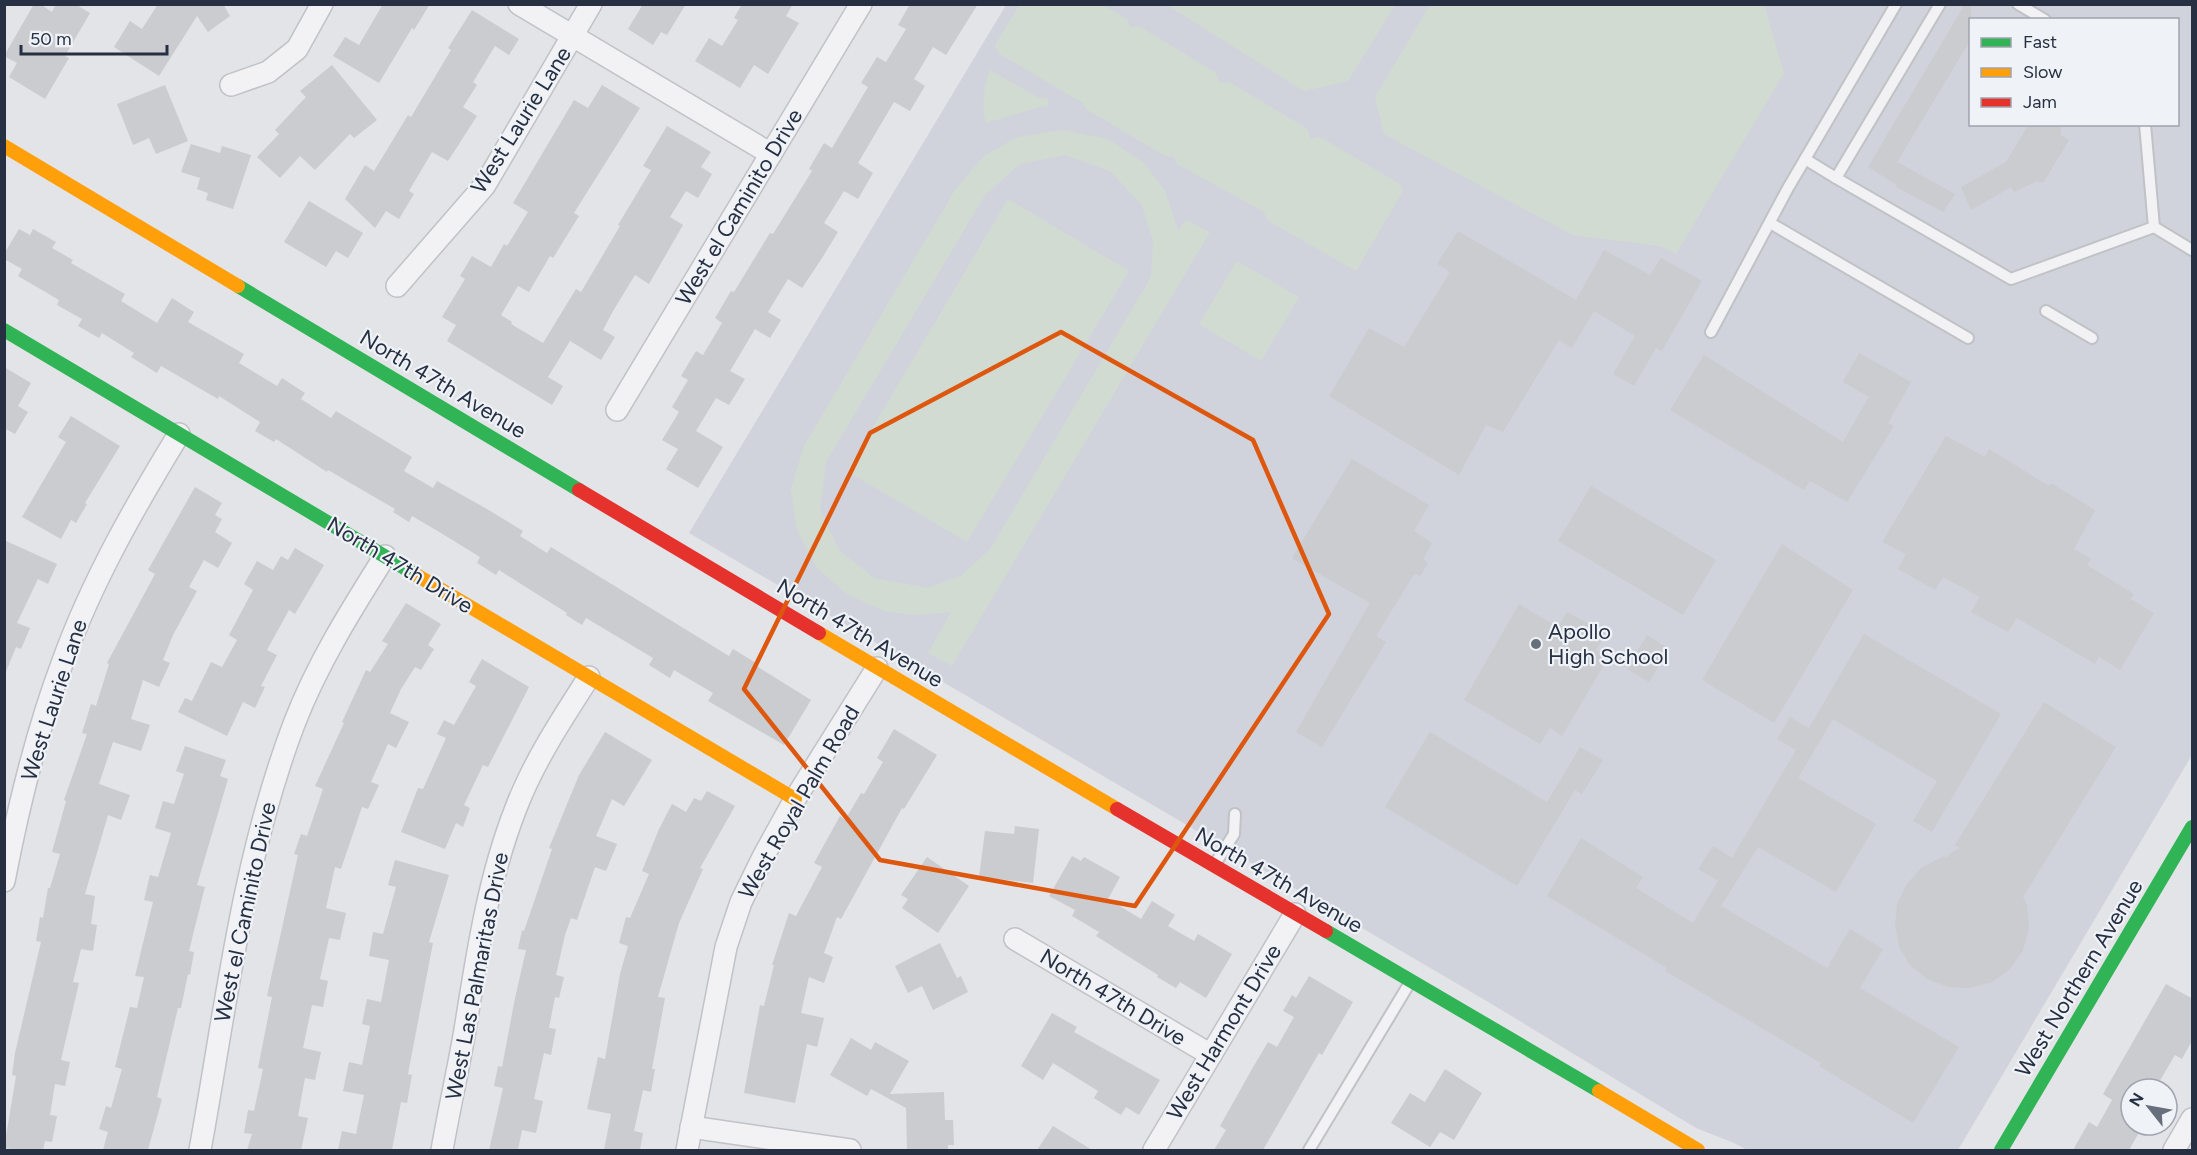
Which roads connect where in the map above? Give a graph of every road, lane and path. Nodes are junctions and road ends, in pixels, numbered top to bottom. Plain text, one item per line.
1 (322, 4) edge
2 (519, 4) edge
3 (591, 4) edge
4 (861, 4) edge
5 (1896, 4) edge
6 (1940, 4) edge
7 (2018, 4) edge
8 (2042, 18) edge
9 (573, 36) junction
10 (231, 85) dead end
11 (2145, 126) edge
12 (4, 146) edge
13 (771, 154) junction
14 (1805, 159) junction
15 (1836, 178) junction
16 (1770, 223) junction
17 (2154, 227) junction
18 (2193, 250) edge
19 (397, 286) dead end
20 (2046, 311) dead end
21 (4, 330) edge
22 (1711, 332) dead end
23 (1968, 338) dead end
24 (2092, 338) dead end
25 (617, 410) dead end
26 (179, 434) junction
27 (385, 556) junction
28 (877, 668) junction
29 (589, 677) junction
30 (795, 799) junction
31 (1235, 814) dead end
32 (2193, 827) edge
33 (1214, 867) junction
34 (4, 881) edge
35 (1295, 914) junction
36 (1015, 939) dead end
37 (1411, 980) junction
38 (1211, 1055) junction
39 (2193, 1119) edge
40 (691, 1126) junction
41 (200, 1150) edge
42 (442, 1150) edge
43 (687, 1150) edge
44 (850, 1150) edge
45 (1154, 1150) edge
46 (1309, 1150) edge
47 (1698, 1150) edge
48 (2001, 1150) edge
49 (2174, 1150) edge

1 - 10 street
2 - 9 street
3 - 9 street, West Laurie Lane
4 - 13 street, West el Caminito Drive
5 - 14 lane
6 - 15 lane
7 - 8 lane
9 - 13 street
9 - 19 street, West Laurie Lane
11 - 17 lane
12 - 28 street, North 47th Avenue
13 - 25 street, West el Caminito Drive
14 - 15 lane
14 - 16 lane
15 - 17 lane
16 - 22 lane
16 - 23 lane
17 - 18 lane
20 - 24 lane
21 - 26 street, North 47th Drive
26 - 27 street, North 47th Drive
26 - 34 street, West Laurie Lane
27 - 29 street, North 47th Drive
27 - 41 street, West el Caminito Drive
28 - 30 street, West Royal Palm Road
28 - 33 street, North 47th Avenue
29 - 30 street, North 47th Drive
29 - 42 street, West Las Palmaritas Drive
30 - 40 street, West Royal Palm Road
31 - 33 lane
32 - 48 street, West Northern Avenue
33 - 35 street, North 47th Avenue
35 - 37 street, North 47th Avenue
35 - 38 street, West Harmont Drive
36 - 38 street, North 47th Drive
37 - 46 lane
37 - 47 street, North 47th Avenue
38 - 45 street, West Harmont Drive
39 - 49 street
40 - 43 street, West Royal Palm Road
40 - 44 street

